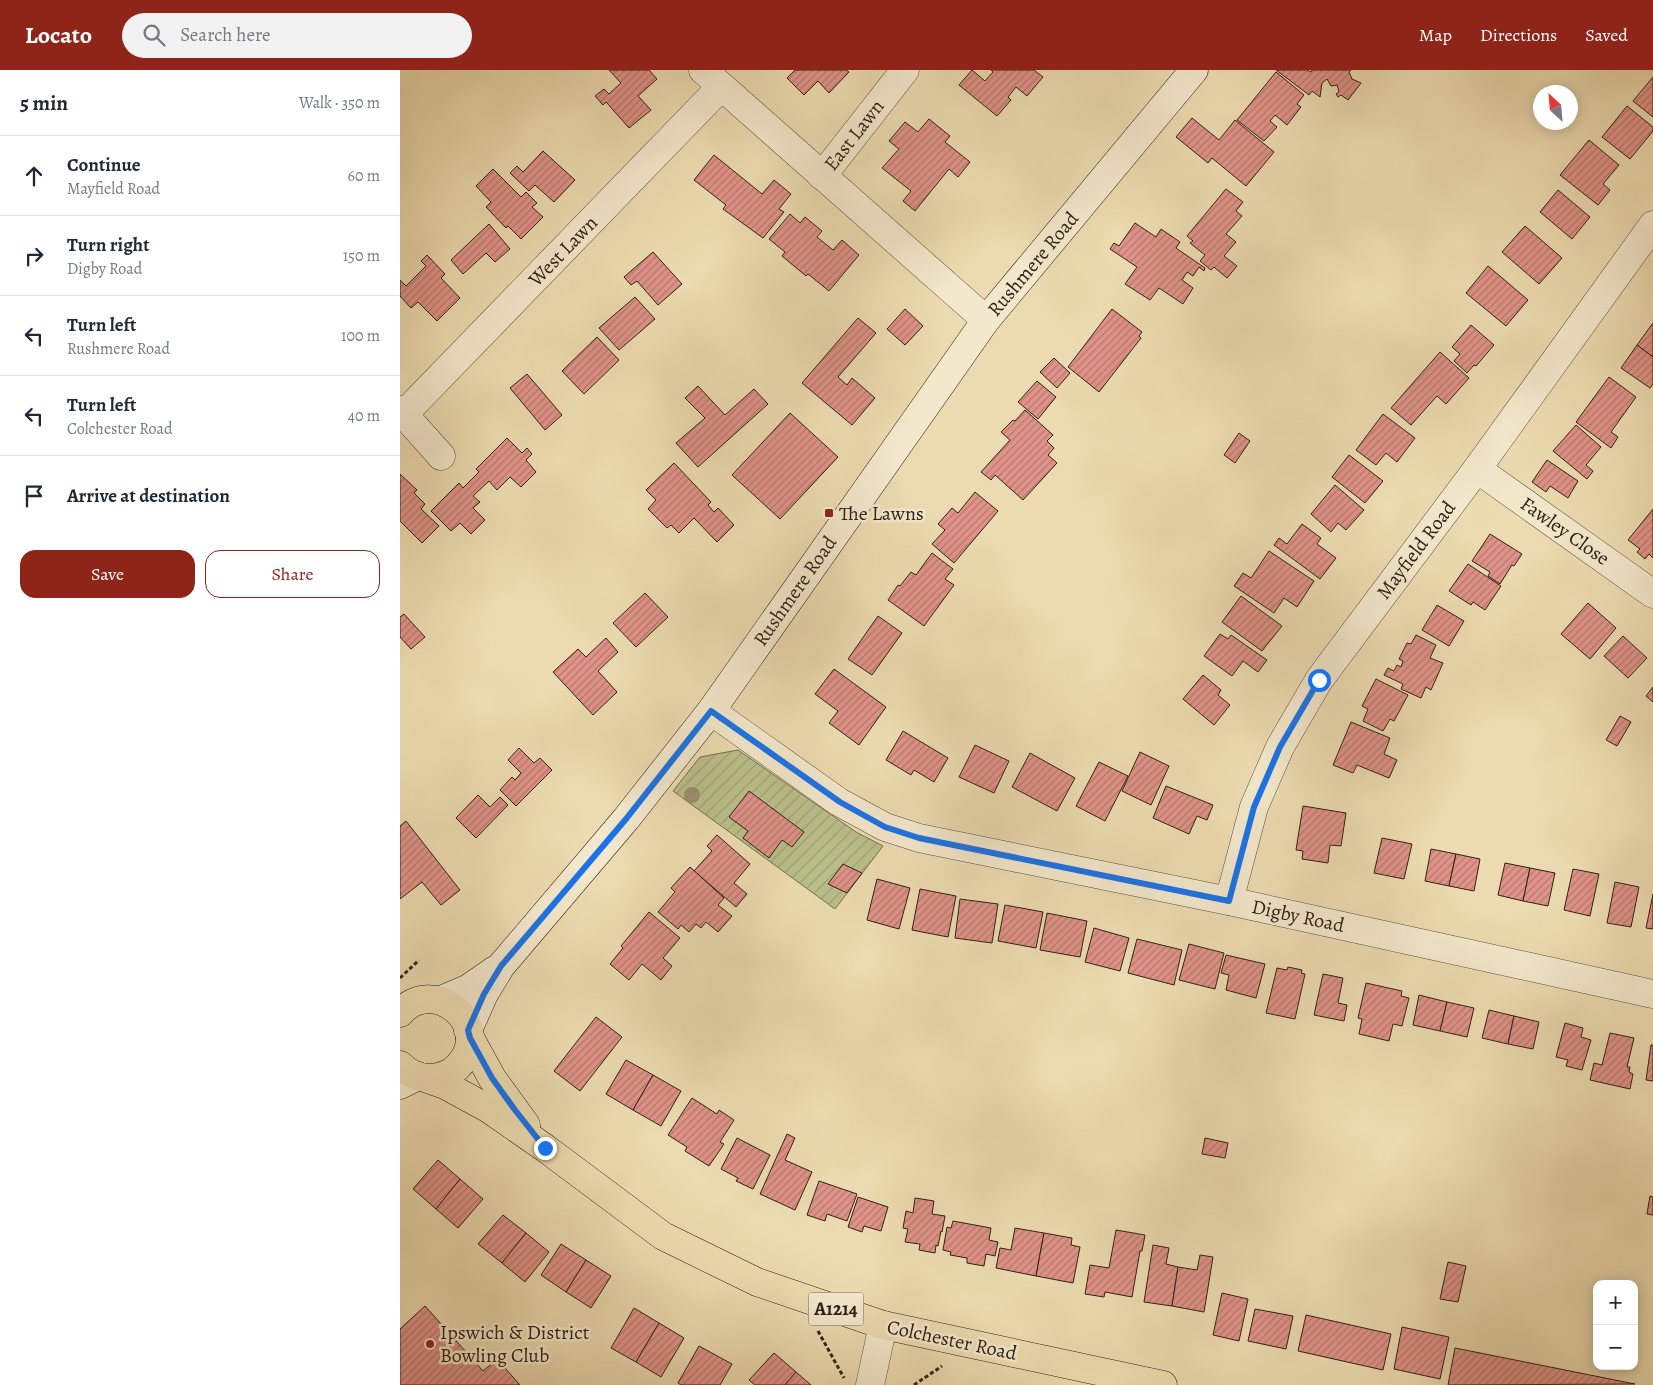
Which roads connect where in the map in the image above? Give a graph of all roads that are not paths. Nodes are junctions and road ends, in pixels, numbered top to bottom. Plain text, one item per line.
1 (905, 70) edge
2 (1194, 70) edge
3 (712, 79) edge
4 (822, 176) junction
5 (1653, 225) edge
6 (986, 320) junction
7 (402, 412) edge
8 (441, 456) dead end
9 (1477, 469) junction
10 (1653, 594) edge
11 (711, 711) junction
12 (1229, 901) junction
13 (501, 966) junction
14 (400, 984) edge
15 (1653, 994) edge
16 (433, 1000) junction
17 (400, 1013) edge
18 (469, 1034) junction
19 (411, 1076) edge
20 (545, 1148) junction
21 (883, 1326) junction
22 (870, 1385) edge
23 (1163, 1385) edge

1 - 4 street, East Lawn
2 - 6 street, Rushmere Road
3 - 4 street
3 - 7 street, West Lawn
4 - 6 street
5 - 9 street, Mayfield Road
6 - 11 street, Rushmere Road
7 - 8 street, West Lawn
9 - 10 street, Fawley Close
9 - 12 street, Mayfield Road
11 - 12 street, Digby Road
11 - 13 street, Rushmere Road
12 - 15 street, Digby Road
13 - 16 street, Rushmere Road
13 - 18 street, Rushmere Road
14 - 16 main road
16 - 17 main road
16 - 18 main road, Colchester Road
18 - 19 main road
18 - 20 main road, Colchester Road / A1214
19 - 20 main road, Colchester Road / A1214
20 - 21 main road, Colchester Road / A1214
21 - 22 street
21 - 23 main road, Colchester Road / A1214

